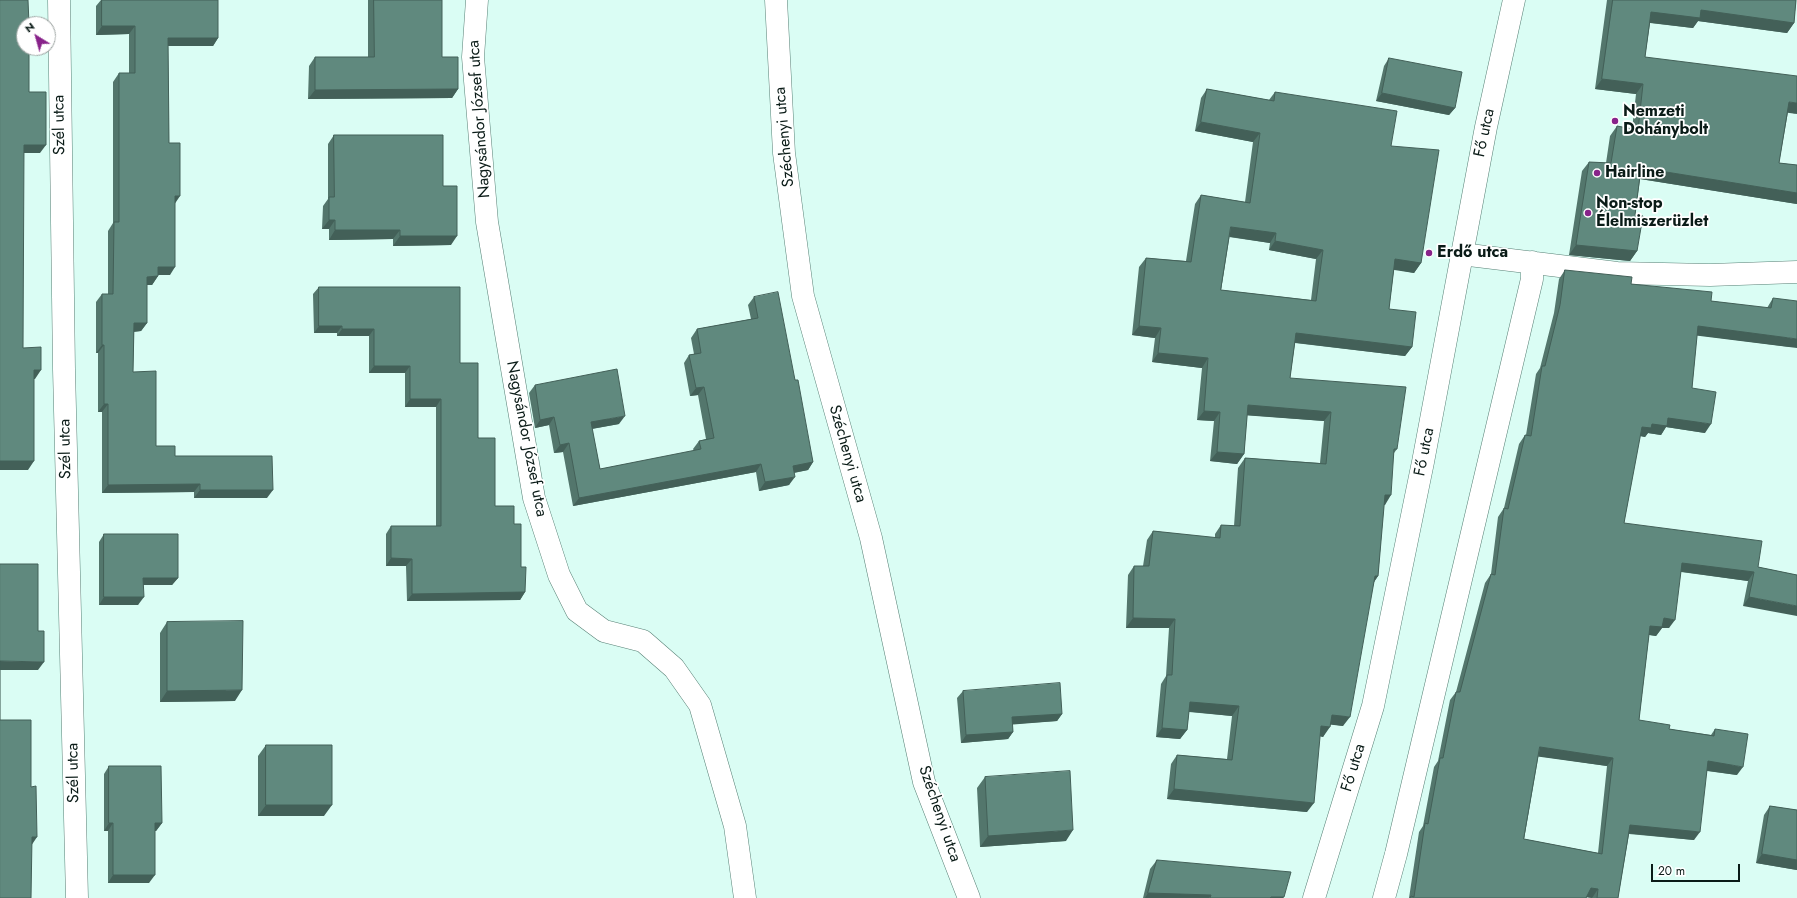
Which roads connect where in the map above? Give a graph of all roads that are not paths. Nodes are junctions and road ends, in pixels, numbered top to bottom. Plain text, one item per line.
1 (59, 0) edge
2 (477, 0) edge
3 (776, 0) edge
4 (1514, 0) edge
5 (1461, 254) junction
6 (1532, 262) junction
7 (1797, 272) edge
8 (77, 898) edge
9 (746, 898) edge
10 (969, 898) edge
11 (1314, 898) edge
12 (1384, 898) edge

1 - 8 street, Szél utca
2 - 9 street, Nagysándor József utca
3 - 10 street, Széchenyi utca
4 - 5 street, Fő utca
5 - 6 street
5 - 11 street, Fő utca
6 - 7 street
6 - 12 street

